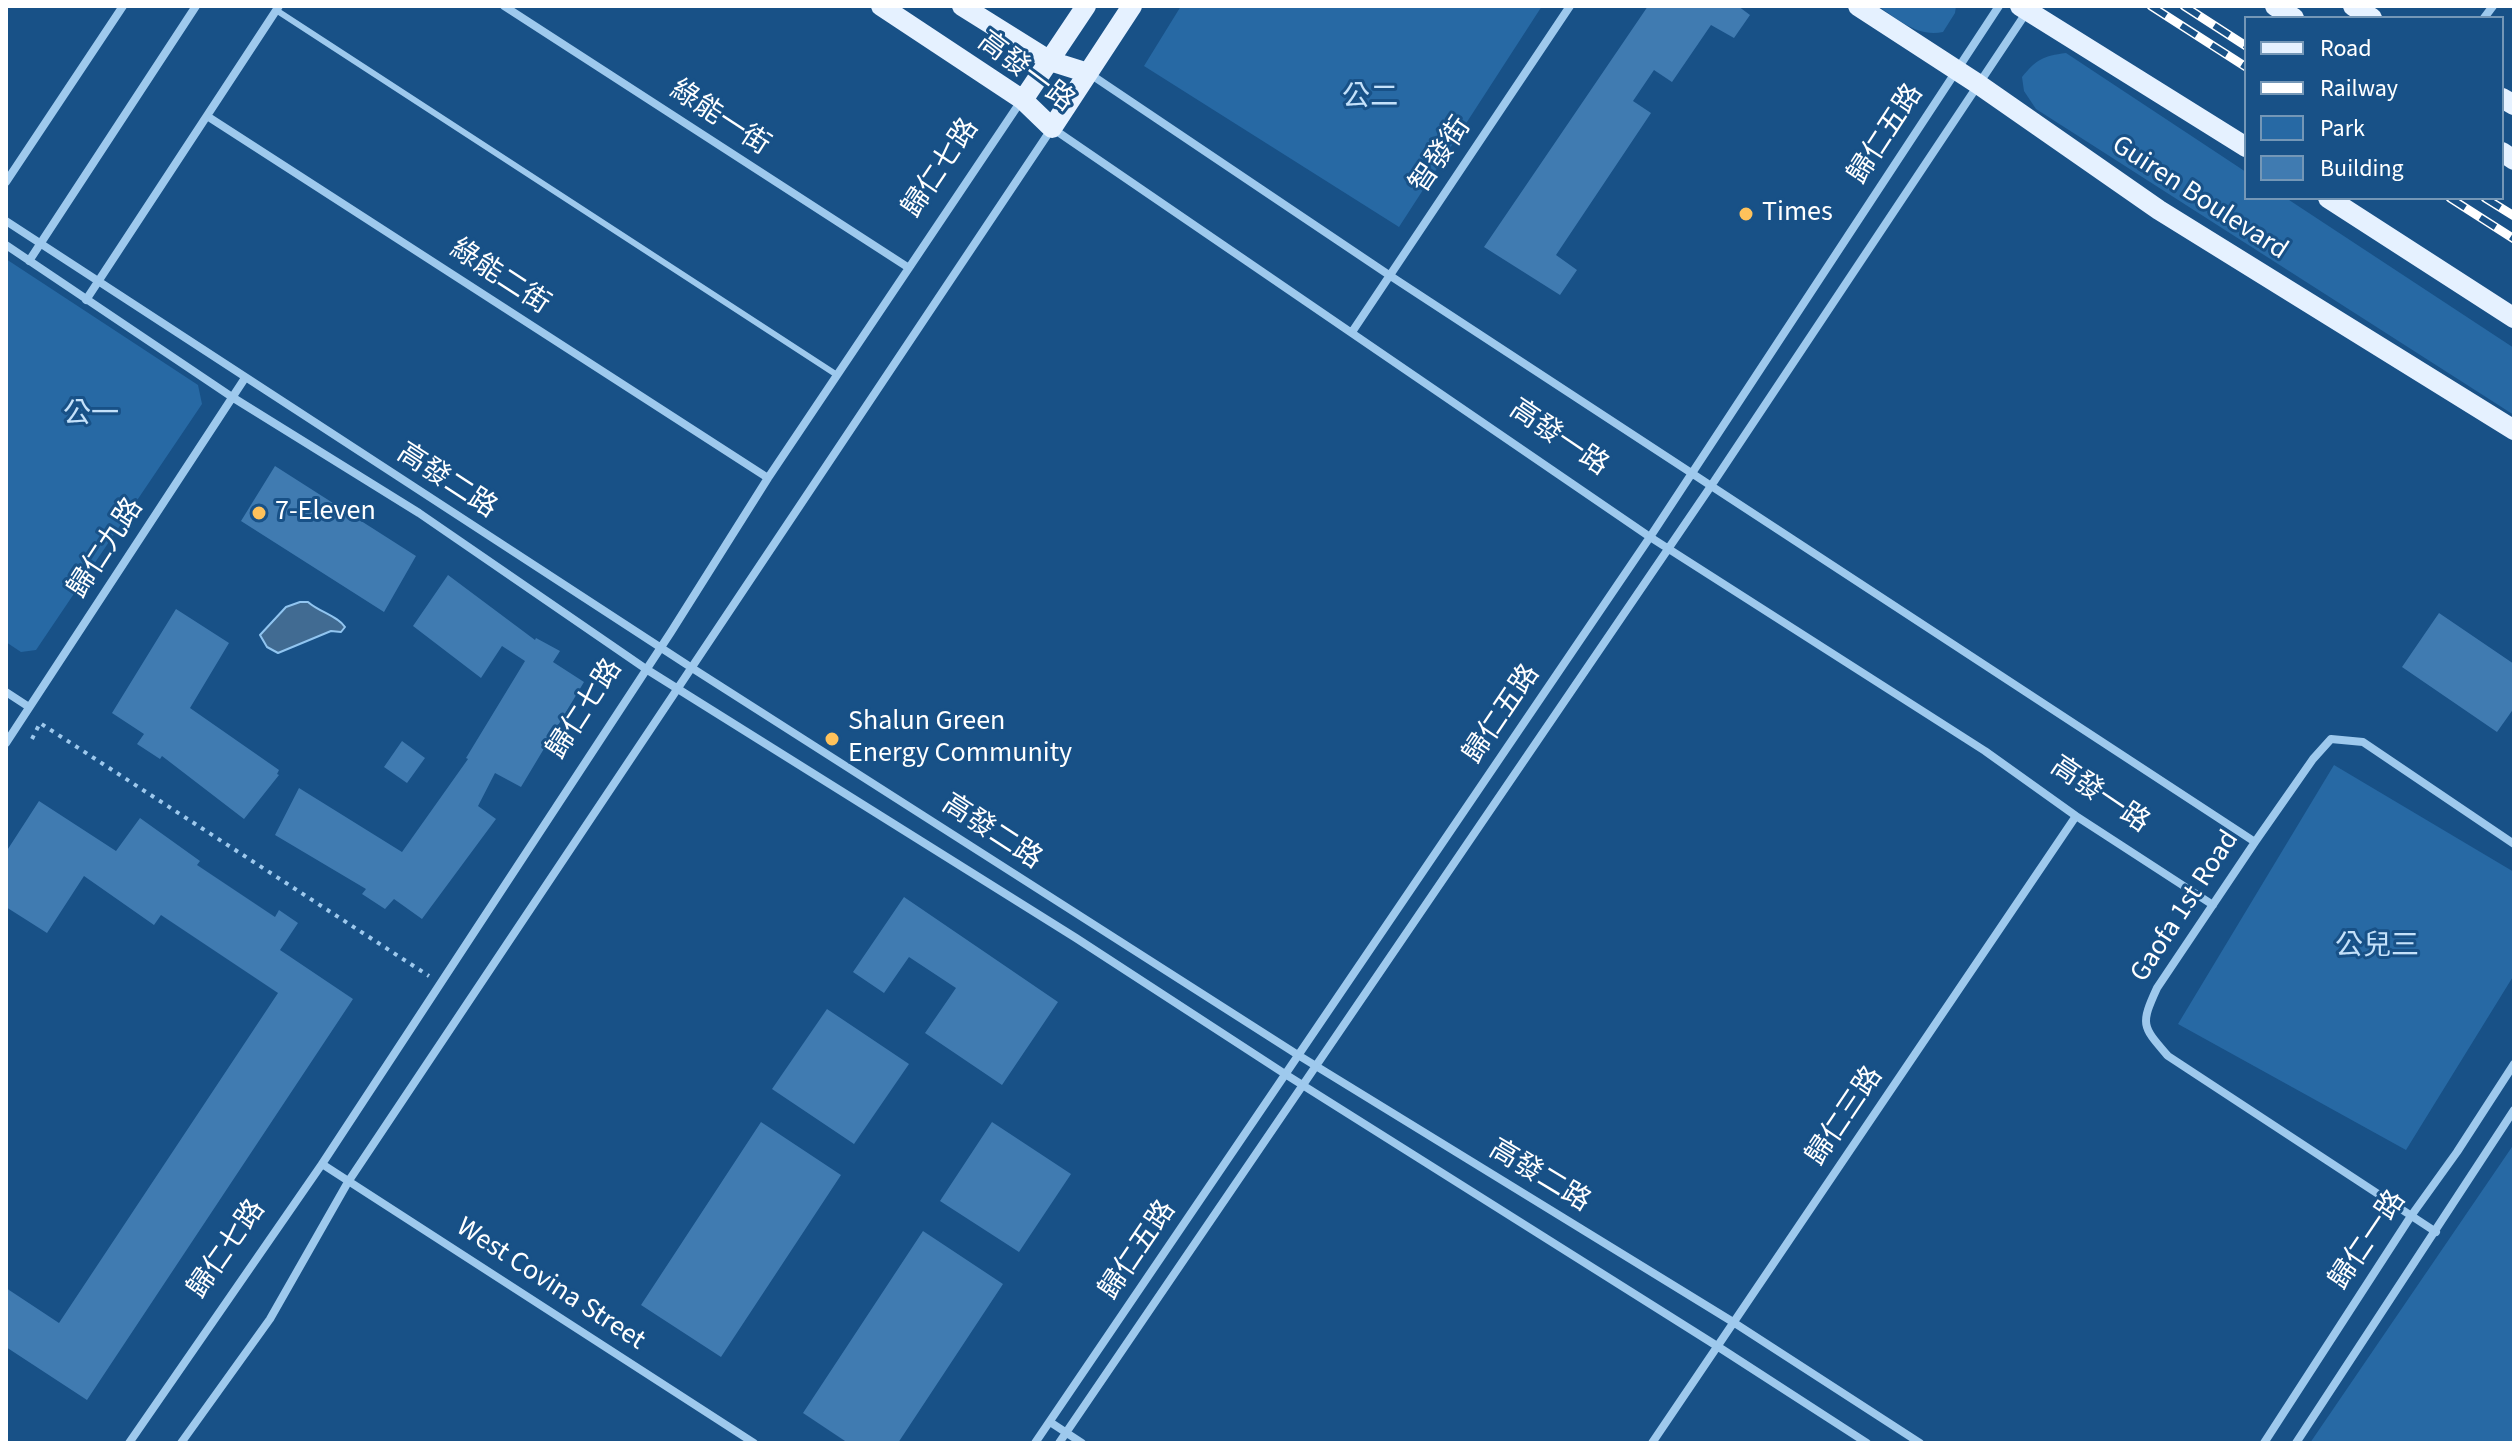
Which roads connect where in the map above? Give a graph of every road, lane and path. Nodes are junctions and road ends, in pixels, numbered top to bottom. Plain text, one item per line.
1 (123, 6) edge
2 (196, 6) edge
3 (504, 6) edge
4 (881, 6) edge
5 (962, 6) edge
6 (1086, 6) edge
7 (1132, 6) edge
8 (1570, 6) edge
9 (1858, 6) edge
10 (1999, 6) edge
11 (277, 8) edge
12 (2026, 8) edge
13 (1050, 61) junction
14 (1956, 70) junction
15 (1088, 73) junction
16 (1978, 84) junction
17 (1023, 100) junction
18 (207, 116) junction
19 (1052, 128) junction
20 (2244, 146) edge
21 (6, 182) edge
22 (2341, 201) edge
23 (6, 221) edge
24 (40, 244) junction
25 (6, 245) edge
26 (29, 261) junction
27 (909, 268) junction
28 (1389, 275) junction
29 (98, 282) junction
30 (86, 300) junction
31 (2514, 318) edge
32 (1352, 332) junction
33 (837, 375) junction
34 (245, 378) junction
35 (232, 397) junction
36 (2514, 430) edge
37 (1692, 473) junction
38 (768, 478) junction
39 (1711, 486) junction
40 (1650, 537) junction
41 (1668, 548) junction
42 (660, 647) junction
43 (692, 668) junction
44 (646, 669) junction
45 (678, 689) junction
46 (6, 692) edge
47 (29, 707) junction
48 (32, 739) dead end
49 (6, 743) edge
50 (2076, 816) junction
51 (2255, 842) junction
52 (2514, 844) edge
53 (2213, 905) junction
54 (441, 984) junction
55 (1298, 1055) junction
56 (2514, 1064) edge
57 (1315, 1066) junction
58 (1285, 1074) junction
59 (1302, 1084) junction
60 (2514, 1110) edge
61 (322, 1164) junction
62 (348, 1182) junction
63 (2411, 1216) junction
64 (2436, 1232) junction
65 (1733, 1322) junction
66 (1717, 1346) junction
67 (1050, 1422) junction
68 (1066, 1432) junction
69 (129, 1443) edge
70 (181, 1443) edge
71 (754, 1443) edge
72 (1035, 1443) edge
73 (1059, 1443) edge
74 (1082, 1443) edge
75 (1652, 1443) edge
76 (1867, 1443) edge
77 (1920, 1443) edge
78 (2264, 1443) edge
79 (2296, 1443) edge

1 - 21 street
2 - 24 street
3 - 27 street, 綠能一街
4 - 17 main road, 高發一路
5 - 13 main road, 高發一路
6 - 13 main road, 歸仁七路
7 - 15 main road
8 - 28 street, 智發街
9 - 14 main road, Guiren Boulevard
10 - 14 street, 歸仁五路
11 - 18 street
11 - 33 lane
12 - 16 street, 歸仁五路
12 - 20 main road
13 - 15 main road, 高發一路
13 - 17 main road, 歸仁七路
14 - 16 main road, Guiren Boulevard
14 - 37 street, 歸仁五路
15 - 19 main road
15 - 28 street, 高發一路
16 - 36 main road, Guiren Boulevard
16 - 39 street, 歸仁五路
17 - 19 main road, 高發一路
17 - 27 street, 歸仁七路
18 - 29 street
18 - 38 street, 綠能二街
19 - 32 street, 高發一路
19 - 43 street
22 - 31 main road
23 - 24 street, 高發二路
24 - 26 street
24 - 29 street, 高發二路
25 - 26 street, 高發二路
26 - 30 street, 高發二路
27 - 33 street, 歸仁七路
28 - 32 street, 智發街
28 - 37 street, 高發一路
29 - 30 street
29 - 34 street, 高發二路
30 - 35 street, 高發二路
32 - 40 street, 高發一路
33 - 38 street, 歸仁七路
34 - 35 street, 歸仁九路
34 - 42 street, 高發二路
35 - 44 street, 高發二路
35 - 47 street, 歸仁九路
37 - 39 street, 高發一路
37 - 40 street, 歸仁五路
38 - 42 street, 歸仁七路
39 - 41 street, 歸仁五路
39 - 51 street, 高發一路
40 - 41 street, 高發一路
40 - 55 street, 歸仁五路
41 - 50 street, 高發一路
41 - 57 street, 歸仁五路
42 - 43 street, 高發二路
42 - 44 street, 歸仁七路
43 - 45 street
43 - 55 street, 高發二路
44 - 45 street, 高發二路
44 - 54 street, 歸仁七路
45 - 58 street, 高發二路
45 - 62 street
46 - 47 street
47 - 49 street, 歸仁九路
48 - 54 path
50 - 53 street, 高發一路
50 - 65 street, 歸仁三路
51 - 52 street, Gaofa 1st Road
51 - 53 street, Gaofa 1st Road
53 - 63 street, Gaofa 1st Road
54 - 61 street, 歸仁七路
55 - 57 street, 高發二路
55 - 58 street, 歸仁五路
56 - 63 street, 歸仁一路
57 - 59 street, 歸仁五路
57 - 65 street, 高發二路
58 - 59 street, 高發二路
58 - 67 street, 歸仁五路
59 - 66 street, 高發二路
59 - 68 street, 歸仁五路
60 - 64 street, 歸仁一路
61 - 62 street, West Covina Street
61 - 69 street, 歸仁七路
62 - 70 street
62 - 71 street, West Covina Street
63 - 64 street, Gaofa 1st Road
63 - 78 street, 歸仁一路
64 - 79 street, 歸仁一路
65 - 66 street, 歸仁三路
65 - 77 street, 高發二路
66 - 75 street, 歸仁三路
66 - 76 street, 高發二路
67 - 68 street
67 - 72 street, 歸仁五路
68 - 73 street, 歸仁五路
68 - 74 street

